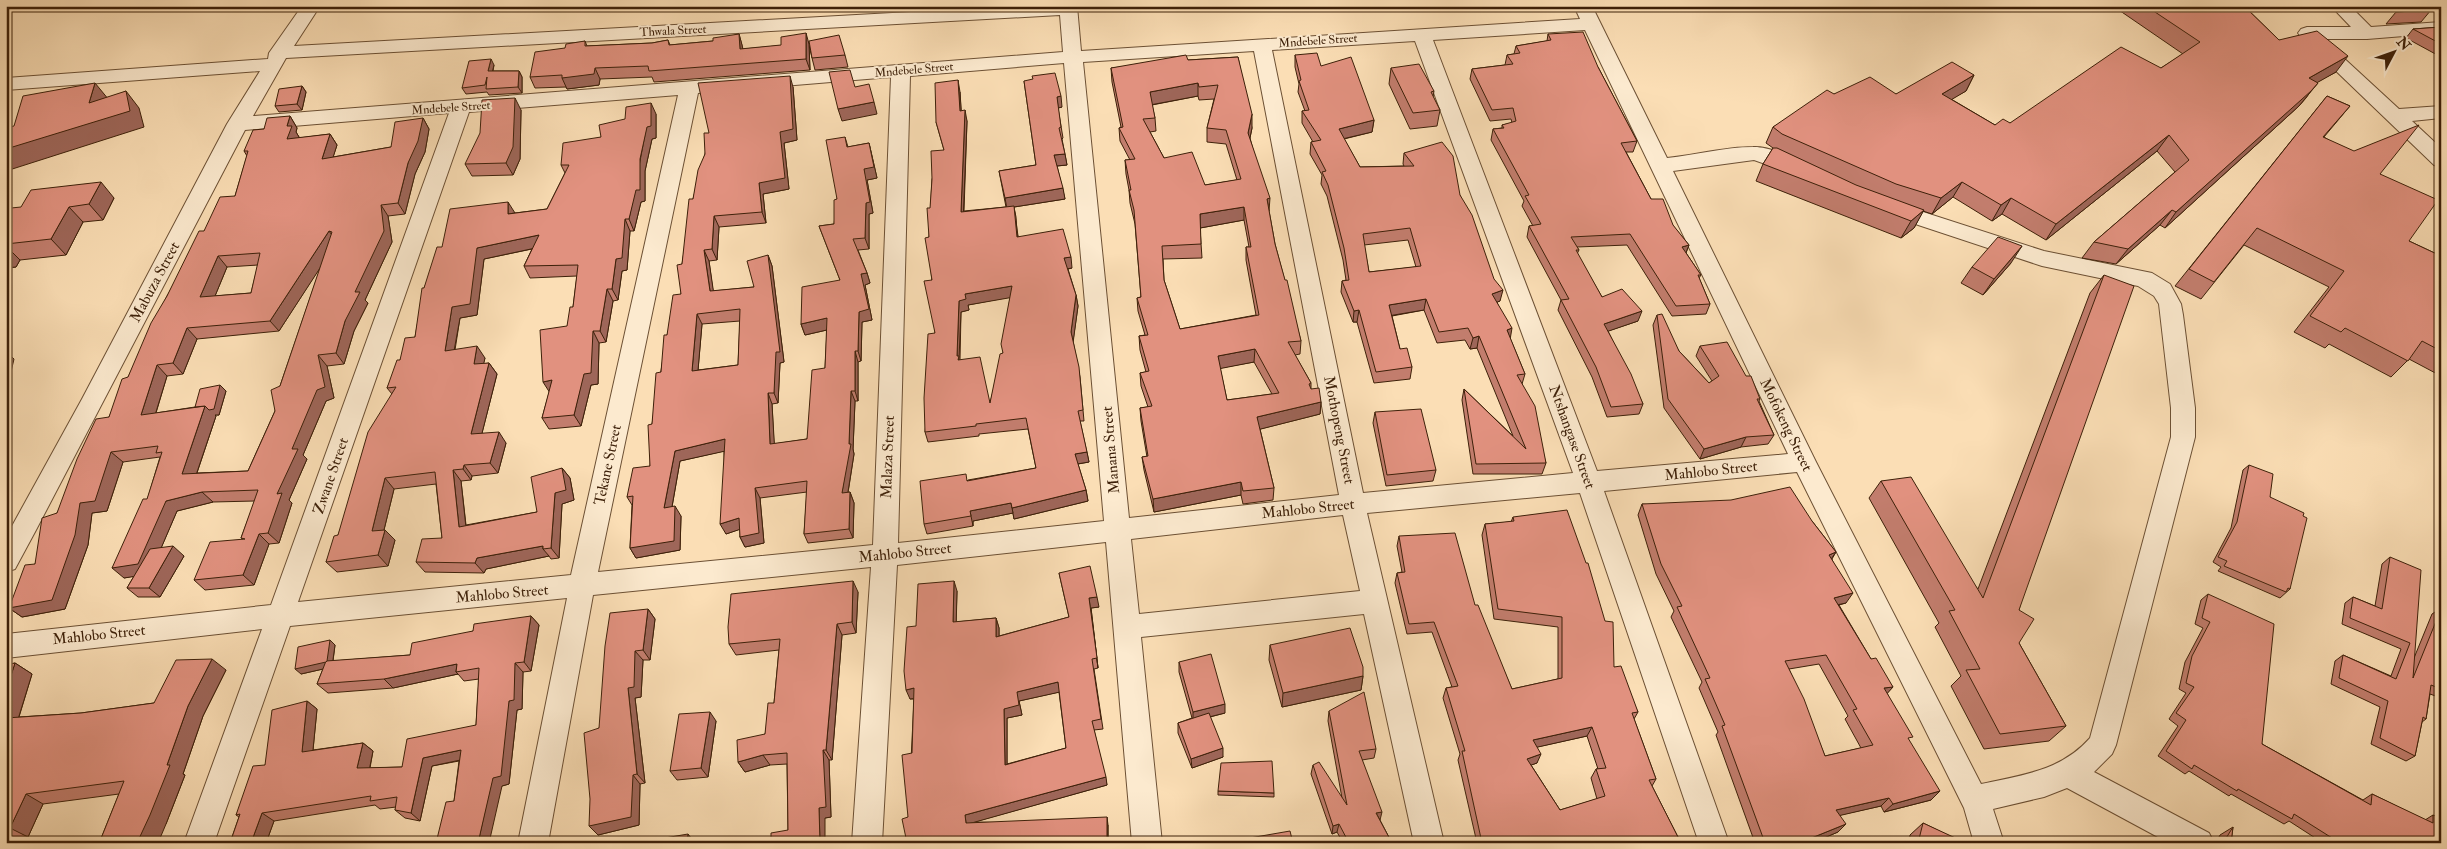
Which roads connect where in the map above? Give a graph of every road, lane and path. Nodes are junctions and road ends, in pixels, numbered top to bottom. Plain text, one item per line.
1 (311, 6) edge
2 (2340, 6) edge
3 (1068, 8) edge
4 (1588, 15) edge
5 (2441, 28) edge
6 (2367, 33) junction
7 (1422, 34) junction
8 (1262, 45) junction
9 (1074, 57) junction
10 (275, 59) junction
11 (901, 71) junction
12 (6, 84) edge
13 (689, 89) junction
14 (461, 108) junction
15 (2441, 112) edge
16 (2395, 116) junction
17 (237, 124) junction
18 (2441, 160) edge
19 (1660, 166) junction
20 (1810, 174) edge
21 (1872, 202) edge
22 (1804, 462) junction
23 (1589, 483) junction
24 (1353, 504) junction
25 (1118, 528) junction
26 (885, 555) junction
27 (6, 561) edge
28 (582, 586) junction
29 (1375, 601) junction
30 (282, 614) junction
31 (1127, 627) junction
32 (6, 646) edge
33 (2069, 774) junction
34 (1974, 799) junction
35 (199, 843) edge
36 (533, 843) edge
37 (867, 843) edge
38 (1146, 843) edge
39 (1429, 843) edge
40 (1714, 843) edge
41 (1989, 843) edge
42 (2199, 843) edge

1 - 10 street, Mabuza Street
2 - 6 street
3 - 9 street, Manana Street
3 - 10 street, Thwala Street
4 - 7 street, Mndebele Street
4 - 19 street, Mofokeng Street
5 - 6 street
6 - 16 street
7 - 8 street, Mndebele Street
7 - 23 street, Ntshangase Street
8 - 9 street, Mndebele Street
8 - 24 street, Mothopeng Street
9 - 11 street, Mndebele Street
9 - 25 street, Manana Street
10 - 12 street, Thwala Street
10 - 17 street, Mabuza Street
11 - 13 street, Mndebele Street
11 - 26 street, Malaza Street
13 - 14 street, Mndebele Street
13 - 28 street, Tekane Street
14 - 17 street, Mndebele Street
14 - 30 street, Zwane Street
15 - 16 street
16 - 18 street
17 - 27 street, Mabuza Street
19 - 20 street
19 - 22 street, Mofokeng Street
21 - 33 street
22 - 23 street, Mahlobo Street
22 - 34 street, Mofokeng Street
23 - 24 street, Mahlobo Street
23 - 40 street, Ntshangase Street
24 - 25 street, Mahlobo Street
24 - 29 street, Mothopeng Street
25 - 26 street, Mahlobo Street
25 - 31 street, Manana Street
26 - 28 street, Mahlobo Street
26 - 37 street, Malaza Street
28 - 30 street, Mahlobo Street
28 - 36 street, Tekane Street
29 - 31 street
29 - 39 street, Mothopeng Street
30 - 32 street, Mahlobo Street
30 - 35 street, Zwane Street
31 - 38 street, Manana Street
33 - 34 street
33 - 42 street
34 - 41 street, Mofokeng Street

